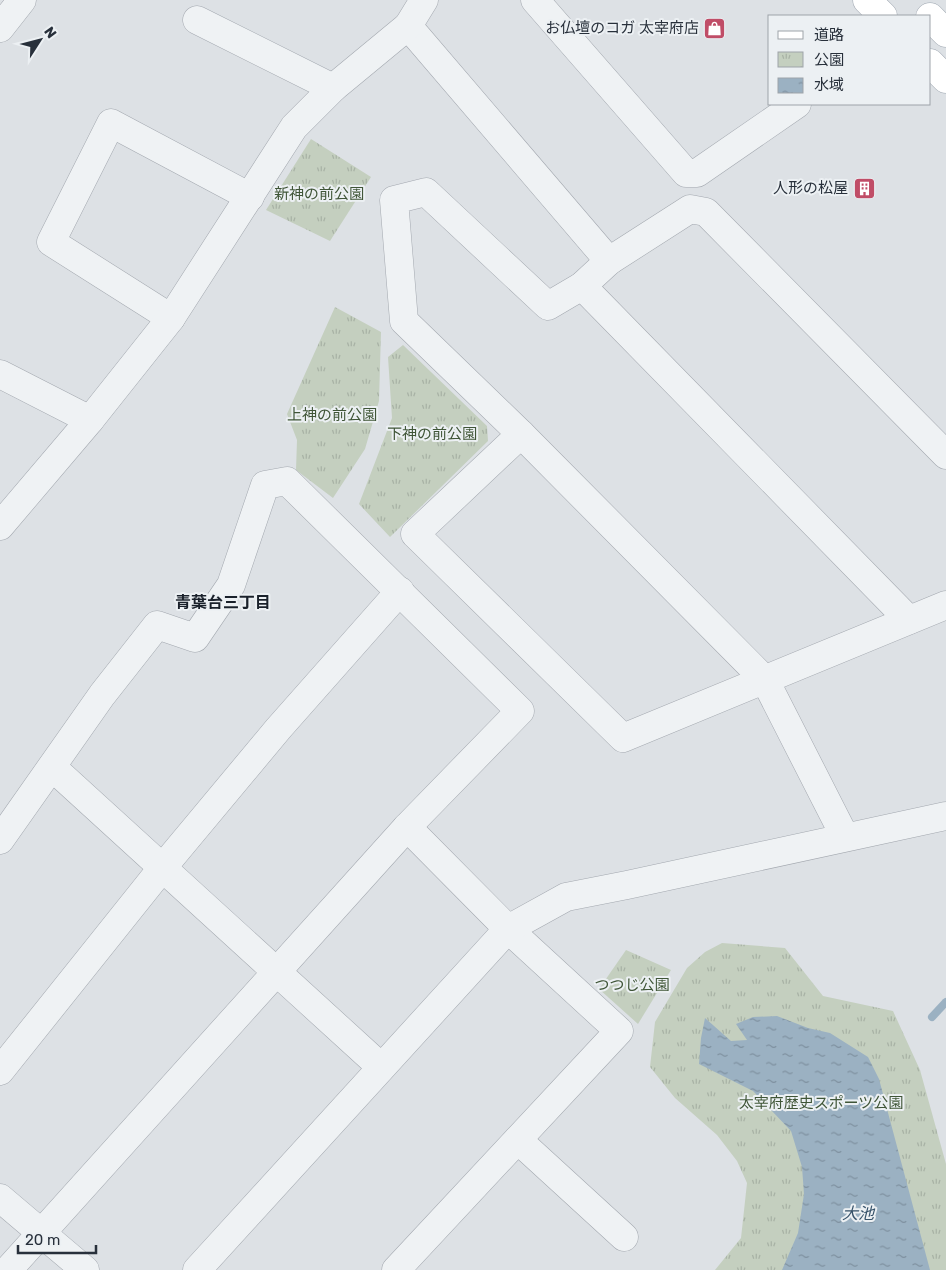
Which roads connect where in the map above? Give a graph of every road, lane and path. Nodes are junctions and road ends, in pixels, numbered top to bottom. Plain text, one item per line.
1 (22, 0) edge
2 (535, 0) edge
3 (913, 0) edge
4 (416, 8) edge
5 (927, 15) edge
6 (931, 19) edge
7 (197, 20) dead end
8 (0, 28) edge
9 (946, 33) edge
10 (931, 64) edge
11 (946, 79) edge
12 (332, 88) junction
13 (796, 105) edge
14 (250, 197) junction
15 (609, 261) junction
16 (582, 286) junction
17 (171, 318) junction
18 (0, 374) edge
19 (90, 420) junction
20 (521, 434) junction
21 (946, 455) edge
22 (0, 526) edge
23 (400, 591) junction
24 (946, 606) edge
25 (909, 620) junction
26 (765, 680) junction
27 (52, 767) junction
28 (946, 816) edge
29 (407, 827) junction
30 (845, 837) junction
31 (0, 840) edge
32 (163, 867) junction
33 (508, 929) junction
34 (277, 972) junction
35 (381, 1067) junction
36 (0, 1070) edge
37 (518, 1140) junction
38 (0, 1198) edge
39 (42, 1233) junction
40 (624, 1237) dead end
41 (8, 1270) edge
42 (85, 1270) edge
43 (197, 1270) edge
44 (396, 1270) edge

1 - 8 street
2 - 13 street
3 - 5 main road
4 - 12 street
4 - 15 street
6 - 9 main road
7 - 12 street
10 - 11 main road
12 - 14 street
14 - 17 street
14 - 17 street
15 - 16 street
15 - 21 street
16 - 20 street
16 - 25 street
17 - 19 street
18 - 19 street
19 - 22 street
20 - 26 street
20 - 26 street
23 - 27 street
23 - 29 street
23 - 32 street
24 - 25 street
25 - 26 street
26 - 30 street
27 - 31 street
27 - 32 street
28 - 30 street
29 - 33 street
29 - 34 street
30 - 33 street
32 - 34 street
32 - 36 street
33 - 35 street
33 - 37 street
34 - 35 street
34 - 39 street
35 - 43 street
37 - 40 street
37 - 44 street
38 - 39 street
39 - 41 street
39 - 42 street

